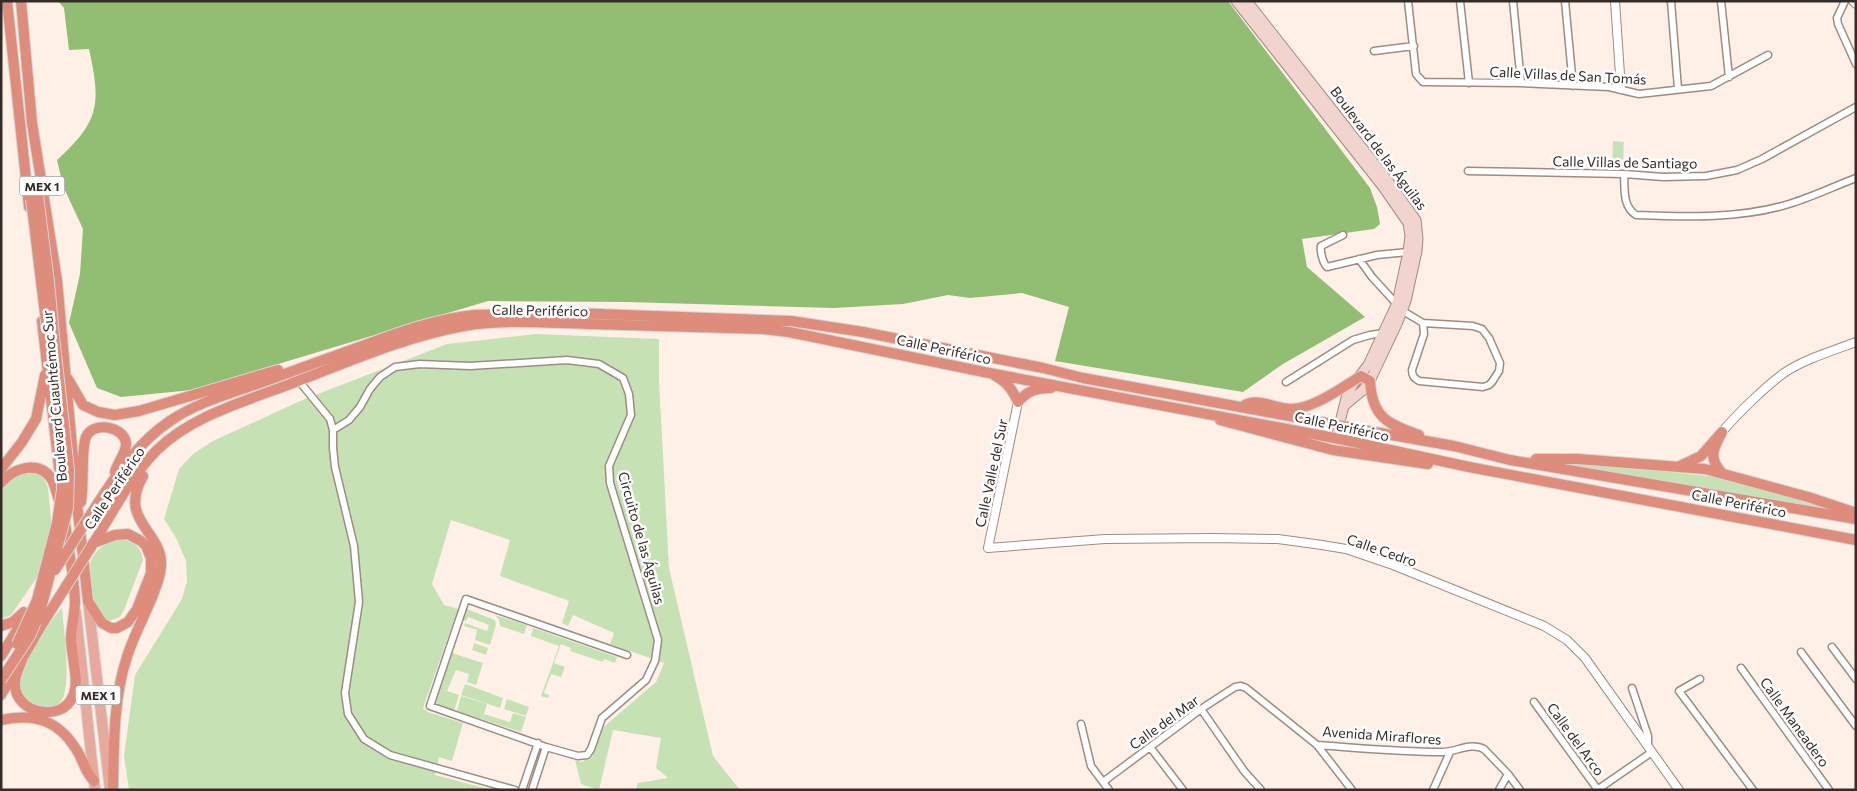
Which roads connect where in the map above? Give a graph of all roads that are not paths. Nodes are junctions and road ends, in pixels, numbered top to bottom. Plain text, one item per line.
1 (7, 1) edge
2 (21, 1) edge
3 (1236, 1) edge
4 (1248, 1) edge
5 (1408, 1) edge
6 (1460, 1) edge
7 (1513, 1) edge
8 (1565, 1) edge
9 (1616, 1) edge
10 (1671, 1) edge
11 (1721, 1) edge
12 (1845, 1) edge
13 (1414, 46) junction
14 (1374, 51) dead end
15 (1768, 54) dead end
16 (1856, 64) edge
17 (1729, 77) junction
18 (1469, 83) junction
19 (1522, 84) junction
20 (1573, 86) junction
21 (1622, 89) junction
22 (1678, 89) junction
23 (1856, 107) edge
24 (1468, 171) dead end
25 (1624, 174) junction
26 (40, 178) junction
27 (1856, 178) edge
28 (26, 186) junction
29 (34, 198) junction
30 (1343, 235) dead end
31 (1408, 252) junction
32 (1359, 260) junction
33 (1397, 303) junction
34 (1403, 311) junction
35 (1424, 323) junction
36 (1384, 333) junction
37 (1856, 342) edge
38 (46, 366) junction
39 (306, 366) junction
40 (65, 370) junction
41 (989, 372) junction
42 (1365, 378) junction
43 (299, 381) junction
44 (1286, 382) dead end
45 (1067, 386) junction
46 (1018, 402) junction
47 (1241, 408) junction
48 (1203, 412) junction
49 (333, 430) junction
50 (1722, 432) junction
51 (1454, 446) junction
52 (1333, 450) junction
53 (153, 454) junction
54 (1510, 460) junction
55 (1469, 466) junction
56 (1677, 467) junction
57 (1722, 473) junction
58 (2, 477) edge
59 (112, 480) junction
60 (1856, 512) edge
61 (78, 513) junction
62 (1856, 519) edge
63 (65, 524) junction
64 (1856, 540) edge
65 (92, 545) junction
66 (988, 548) joint
67 (40, 592) junction
68 (88, 601) junction
69 (75, 602) junction
70 (1, 626) edge
71 (1832, 647) dead end
72 (1800, 652) dead end
73 (627, 655) dead end
74 (1, 656) edge
75 (22, 660) junction
76 (1, 668) edge
77 (1741, 668) dead end
78 (1700, 679) dead end
79 (1856, 679) edge
80 (1, 680) edge
81 (1241, 686) joint
82 (1632, 688) dead end
83 (1, 695) edge
84 (1534, 702) dead end
85 (1201, 709) junction
86 (1, 720) edge
87 (1081, 724) dead end
88 (1856, 726) edge
89 (538, 743) junction
90 (1317, 745) junction
91 (546, 747) junction
92 (1150, 747) junction
93 (1650, 749) junction
94 (1450, 752) junction
95 (1508, 774) junction
96 (1103, 782) junction
97 (94, 785) edge
98 (112, 790) edge
99 (515, 790) edge
100 (522, 790) edge
101 (532, 790) edge
102 (1109, 790) edge
103 (1183, 790) edge
104 (1261, 790) edge
105 (1352, 790) edge
106 (1433, 790) edge
107 (1499, 790) edge
108 (1520, 790) edge
109 (1597, 790) edge
110 (1679, 790) edge
111 (1753, 790) edge
112 (1830, 790) edge

1 - 28 highway, Boulevard Cuauhtémoc Sur / MEX 1
2 - 26 highway, Boulevard Cuauhtémoc Sur / MEX 1
3 - 31 main road, Boulevard de las Águilas
4 - 34 main road, Boulevard de las Águilas
5 - 13 street
6 - 18 street
7 - 19 street
8 - 20 street
9 - 21 street
10 - 22 street
11 - 17 street
12 - 16 street
13 - 14 street
13 - 18 street, Calle Villas de San Tomás
15 - 17 street, Calle Villas de San Tomás
17 - 22 street, Calle Villas de San Tomás
18 - 19 street, Calle Villas de San Tomás
19 - 20 street, Calle Villas de San Tomás
20 - 21 street, Calle Villas de San Tomás
21 - 22 street, Calle Villas de San Tomás
23 - 25 street, Calle Villas de Santiago
24 - 25 street, Calle Villas de Santiago
25 - 27 street
26 - 29 highway
26 - 40 highway, Boulevard Cuauhtémoc Sur / MEX 1
28 - 29 highway
28 - 38 highway, Boulevard Cuauhtémoc Sur / MEX 1
29 - 76 highway, bridge
29 - 80 highway, bridge
30 - 32 street
31 - 32 street
31 - 33 main road, Boulevard de las Águilas
32 - 33 street
33 - 34 street
33 - 36 main road, Boulevard de las Águilas
34 - 35 street
34 - 42 main road, Boulevard de las Águilas
35 - 35 street
36 - 42 main road, Boulevard de las Águilas
36 - 44 street
37 - 50 street
38 - 58 highway
38 - 63 highway, Boulevard Cuauhtémoc Sur / MEX 1
39 - 40 highway
39 - 47 highway, Calle Periférico
39 - 59 highway, Calle Periférico
40 - 61 highway, Boulevard Cuauhtémoc Sur / MEX 1
41 - 43 highway, Calle Periférico
41 - 45 highway, Calle Periférico
41 - 46 highway
42 - 47 highway
42 - 51 highway
42 - 52 main road, Boulevard de las Águilas
43 - 49 street
43 - 53 highway, Calle Periférico
45 - 46 highway
45 - 48 highway, Calle Periférico
46 - 66 street, Calle Valle del Sur
47 - 51 highway, Calle Periférico, bridge
48 - 52 highway
48 - 55 highway, Calle Periférico, bridge
49 - 91 street, Circuito de las Águilas
49 - 99 street
50 - 56 highway
50 - 57 highway
51 - 54 highway, Calle Periférico
52 - 55 highway
53 - 65 highway, Calle Periférico
53 - 98 highway
54 - 56 highway
54 - 62 highway, Calle Periférico
55 - 64 highway, Calle Periférico
56 - 57 highway
57 - 60 highway
58 - 63 highway
59 - 61 highway
59 - 67 highway, Calle Periférico, bridge
61 - 68 highway, Boulevard Cuauhtémoc Sur / MEX 1
63 - 69 highway, Boulevard Cuauhtémoc Sur / MEX 1
65 - 68 highway
65 - 75 highway, Calle Periférico, bridge
66 - 93 street, Calle Cedro
67 - 70 highway
67 - 74 highway
68 - 98 main road, Boulevard Cuauhtémoc Sur / MEX 1
69 - 75 highway
69 - 97 main road, Boulevard Cuauhtémoc Sur / MEX 1
71 - 79 street
72 - 88 street
73 - 89 street
75 - 83 highway
77 - 112 street, Calle Maneadero
78 - 111 street
81 - 85 street, Calle del Mar
81 - 90 street, Avenida Miraflores
82 - 93 street
84 - 109 street, Calle del Arco
85 - 92 street, Calle del Mar
85 - 104 street
86 - 97 highway
87 - 96 street
89 - 91 street
89 - 100 street
90 - 94 street, Avenida Miraflores
90 - 105 street
91 - 101 street
92 - 96 street, Calle del Mar
92 - 103 street
93 - 109 street
93 - 110 street, Calle Cedro
94 - 95 street, Avenida Miraflores
94 - 106 street
95 - 107 street
95 - 108 street, Avenida Miraflores
96 - 102 street

